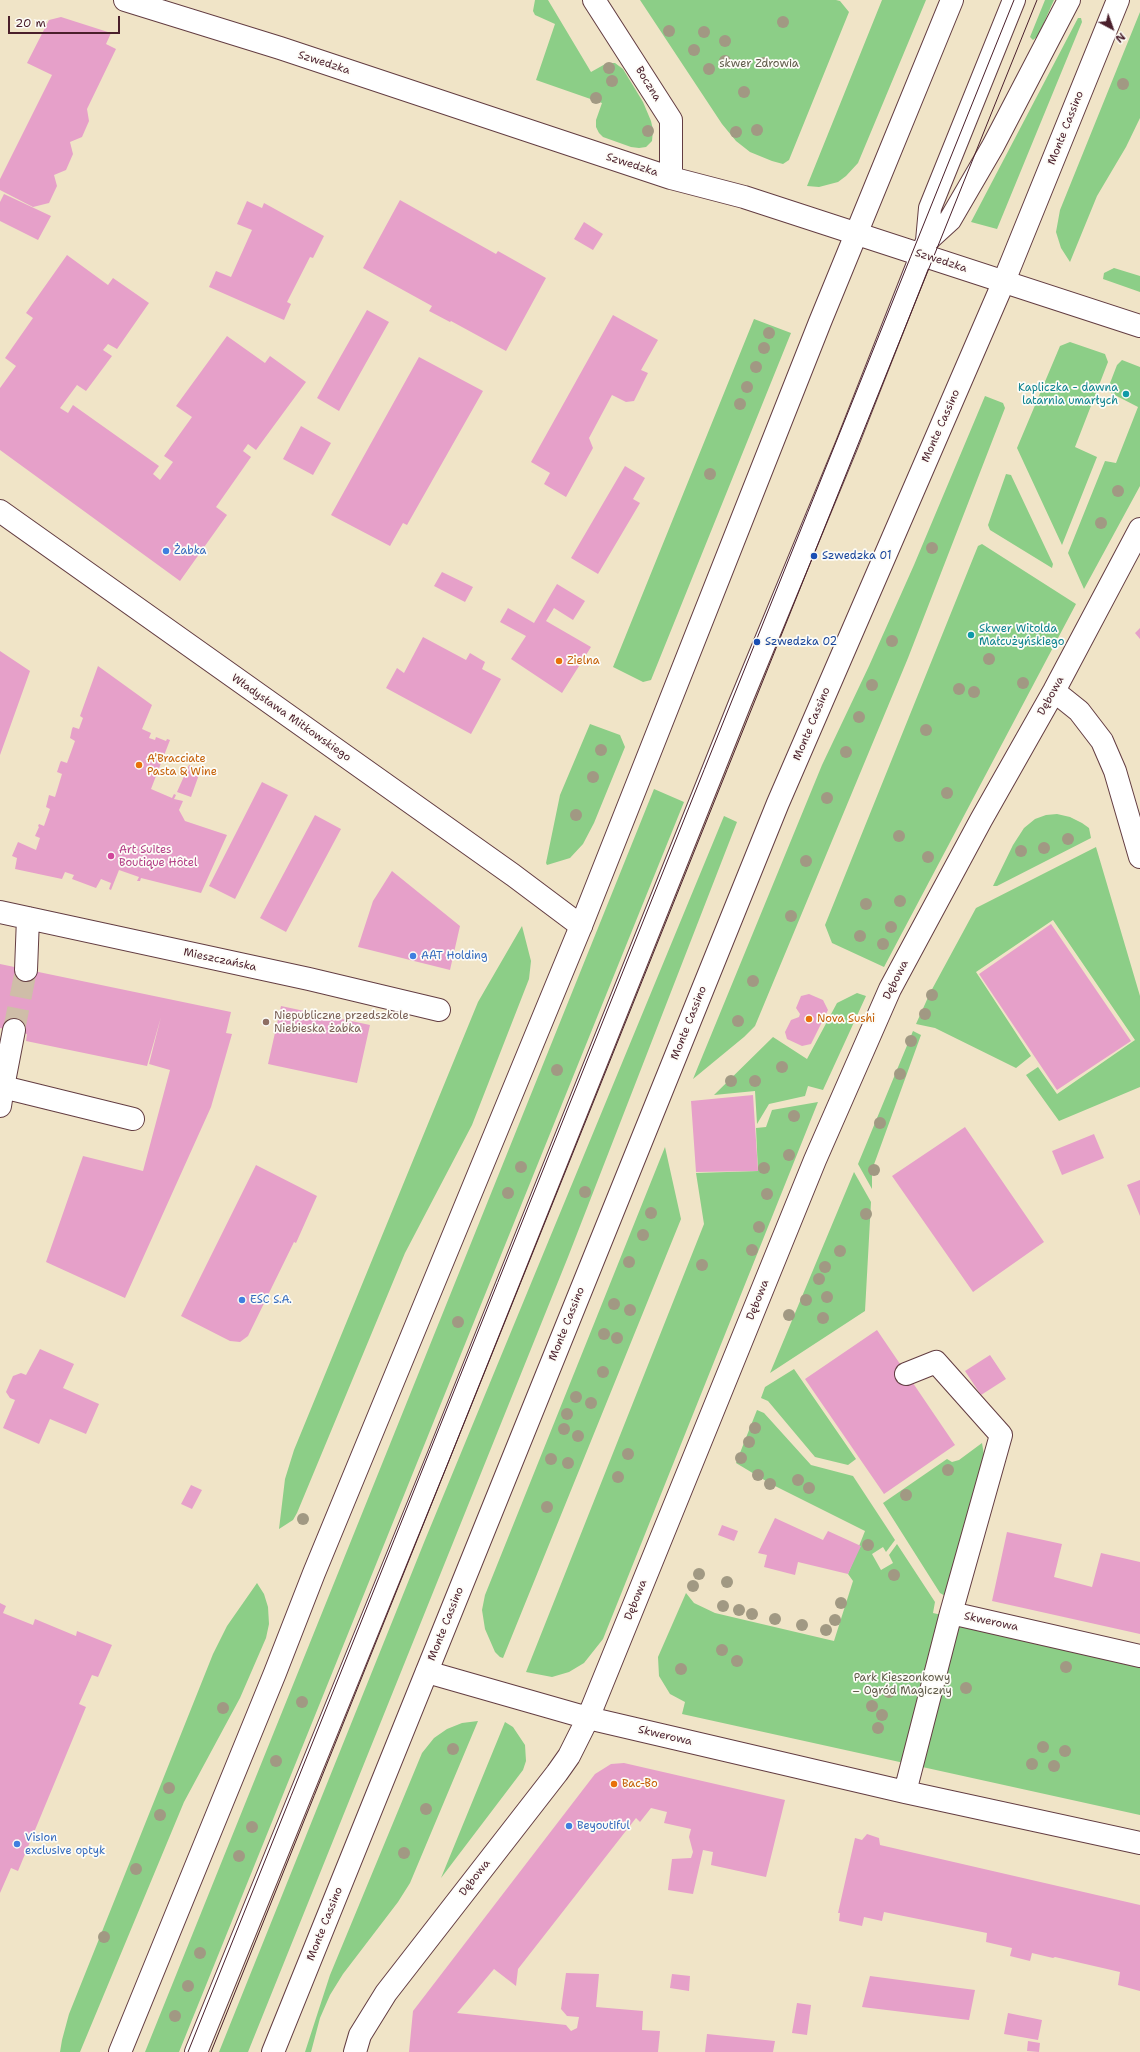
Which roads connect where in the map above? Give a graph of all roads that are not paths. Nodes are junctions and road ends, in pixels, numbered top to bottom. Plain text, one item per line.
1 (125, 0) edge
2 (594, 0) edge
3 (952, 0) edge
4 (1014, 0) edge
5 (1069, 0) edge
6 (1118, 0) edge
7 (671, 178) junction
8 (857, 233) junction
9 (924, 248) junction
10 (1004, 281) junction
11 (1140, 326) edge
12 (0, 511) edge
13 (1140, 529) edge
14 (1054, 691) junction
15 (1140, 857) edge
16 (0, 912) edge
17 (28, 918) junction
18 (581, 926) junction
19 (26, 970) tunnel mouth
20 (439, 1010) dead end
21 (14, 1030) tunnel mouth
22 (2, 1096) edge
23 (133, 1119) dead end
24 (906, 1374) dead end
25 (951, 1613) junction
26 (1140, 1656) edge
27 (426, 1672) junction
28 (588, 1718) junction
29 (906, 1792) junction
30 (1140, 1843) edge
31 (119, 2050) edge
32 (196, 2052) edge
33 (273, 2052) edge
34 (355, 2052) edge

1 - 7 street, Szwedzka
2 - 7 street, Boczna
3 - 8 street
4 - 9 street
5 - 9 street
6 - 10 street, Monte Cassino
7 - 8 street, Szwedzka
8 - 9 street, Szwedzka
8 - 18 street
9 - 10 street, Szwedzka
9 - 32 street
10 - 11 street, Szwedzka
10 - 27 street, Monte Cassino
12 - 18 street, Władysława Mitkowskiego
13 - 14 street, Dębowa
14 - 15 street
14 - 28 street, Dębowa
16 - 17 street, Mieszczańska
17 - 19 street
17 - 20 street, Mieszczańska
18 - 31 street
21 - 22 street
22 - 23 street
24 - 25 street
25 - 26 street, Skwerowa
25 - 29 street, Skwerowa
27 - 28 street, Skwerowa
27 - 33 street, Monte Cassino
28 - 29 street, Skwerowa
28 - 34 street, Dębowa
29 - 30 street, Skwerowa

